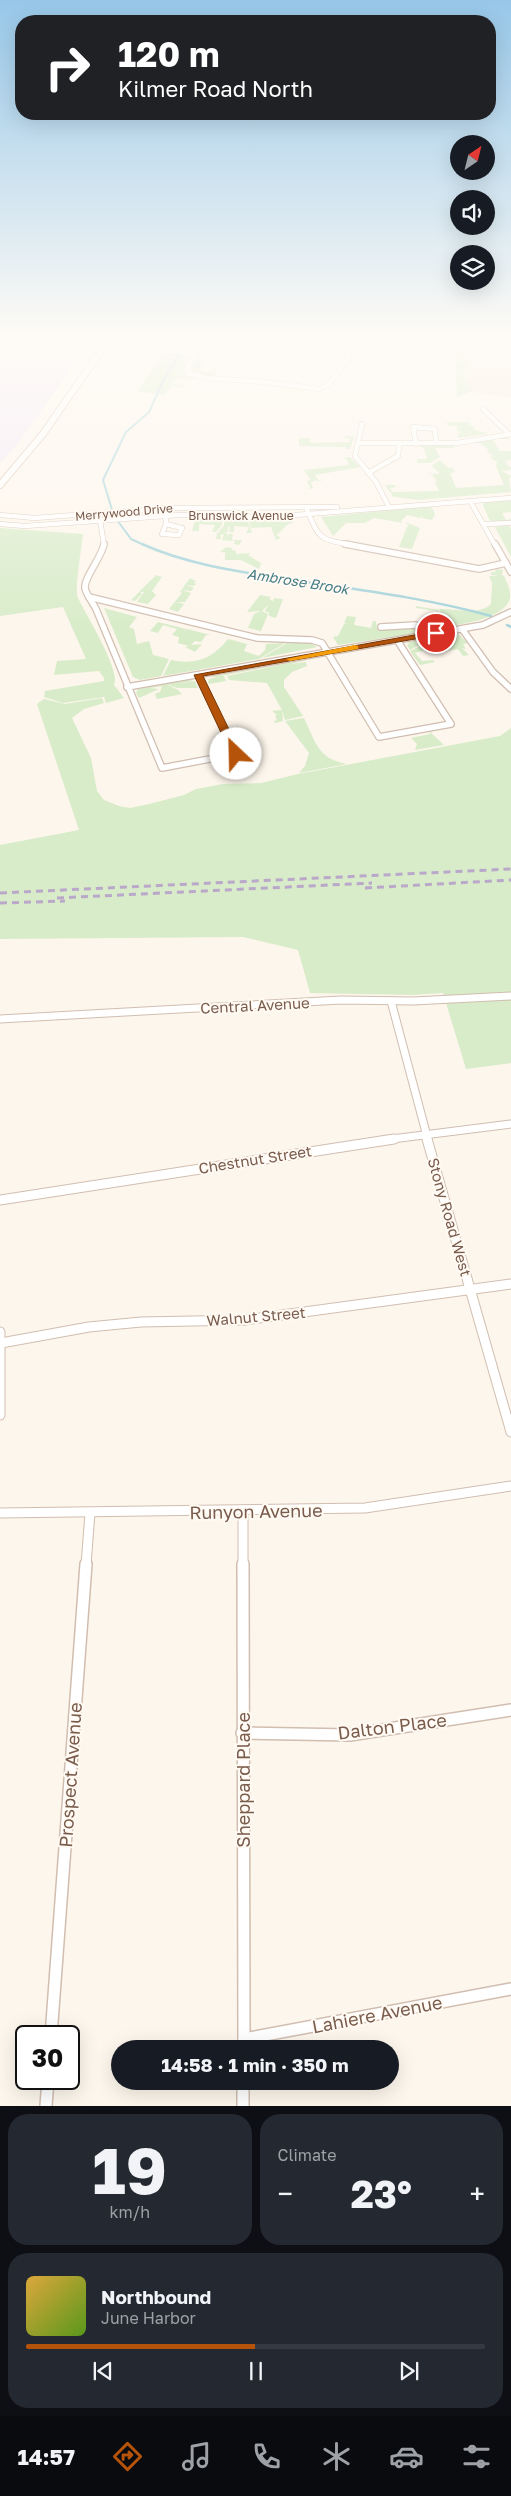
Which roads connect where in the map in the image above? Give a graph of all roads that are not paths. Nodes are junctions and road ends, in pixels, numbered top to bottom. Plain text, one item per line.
1 (40, 437) edge
2 (359, 437) edge
3 (415, 437) edge
4 (435, 437) edge
5 (487, 437) edge
6 (358, 443) junction
7 (436, 443) junction
8 (398, 444) junction
9 (416, 444) junction
10 (368, 473) junction
11 (0, 484) edge
12 (511, 498) edge
13 (470, 501) junction
14 (389, 507) junction
15 (166, 508) junction
16 (307, 508) junction
17 (99, 514) junction
18 (0, 515) edge
19 (308, 515) junction
20 (165, 516) junction
21 (101, 522) junction
22 (511, 522) edge
23 (0, 524) edge
24 (166, 524) dead end
25 (485, 524) junction
26 (506, 563) junction
27 (511, 572) edge
28 (89, 597) junction
29 (511, 612) edge
30 (381, 627) dead end
31 (462, 629) junction
32 (424, 635) junction
33 (397, 640) junction
34 (329, 652) junction
35 (198, 675) junction
36 (127, 687) junction
37 (511, 689) edge
38 (511, 996) edge
39 (391, 1001) junction
40 (0, 1019) edge
41 (511, 1124) edge
42 (426, 1134) junction
43 (0, 1200) edge
44 (511, 1284) edge
45 (472, 1289) junction
46 (0, 1332) edge
47 (1, 1343) edge
48 (0, 1414) edge
49 (511, 1432) edge
50 (511, 1486) edge
51 (243, 1511) junction
52 (0, 1513) edge
53 (90, 1513) junction
54 (511, 1710) edge
55 (242, 1733) junction
56 (511, 1989) edge
57 (52, 2025) edge
58 (244, 2040) edge
59 (263, 2040) edge
60 (47, 2090) edge
61 (243, 2090) edge
62 (46, 2106) edge
63 (243, 2106) edge

1 - 11 main road
2 - 6 street
3 - 9 street
4 - 7 street
5 - 7 street
6 - 8 street
6 - 10 street
7 - 9 street
8 - 9 street
8 - 10 street
10 - 14 street
12 - 13 street, Brunswick Avenue
13 - 14 street, Brunswick Avenue
13 - 25 street
14 - 16 street, Merrywood Drive
14 - 19 street, Brunswick Avenue
15 - 16 street, Merrywood Drive
15 - 17 street, Merrywood Drive
15 - 20 street
16 - 19 street
17 - 18 street, Merrywood Drive
17 - 21 street
19 - 20 street, Brunswick Avenue
19 - 26 street
20 - 21 street, Brunswick Avenue
20 - 24 street
21 - 23 street, Brunswick Avenue
21 - 28 street
22 - 25 street
25 - 26 street
26 - 27 street
28 - 34 street
28 - 36 street
29 - 31 street
30 - 32 street
31 - 32 street
31 - 37 street
32 - 33 street
33 - 34 street
33 - 34 street
34 - 35 street
35 - 36 street
35 - 36 street
38 - 39 street, Central Avenue
39 - 40 street, Central Avenue
39 - 42 street, Stony Road West
41 - 42 street, Chestnut Street
42 - 43 street, Chestnut Street
42 - 45 street, Stony Road West
44 - 45 street, Walnut Street
45 - 47 street, Walnut Street
45 - 49 street, Stony Road West
46 - 47 street
47 - 48 street
50 - 51 street, Runyon Avenue
51 - 53 street, Runyon Avenue
51 - 55 street, Sheppard Place
52 - 53 street, Runyon Avenue
53 - 57 street, Prospect Avenue
54 - 55 street, Dalton Place
55 - 58 street, Sheppard Place
56 - 59 street, Lahiere Avenue
60 - 62 street
61 - 63 street

